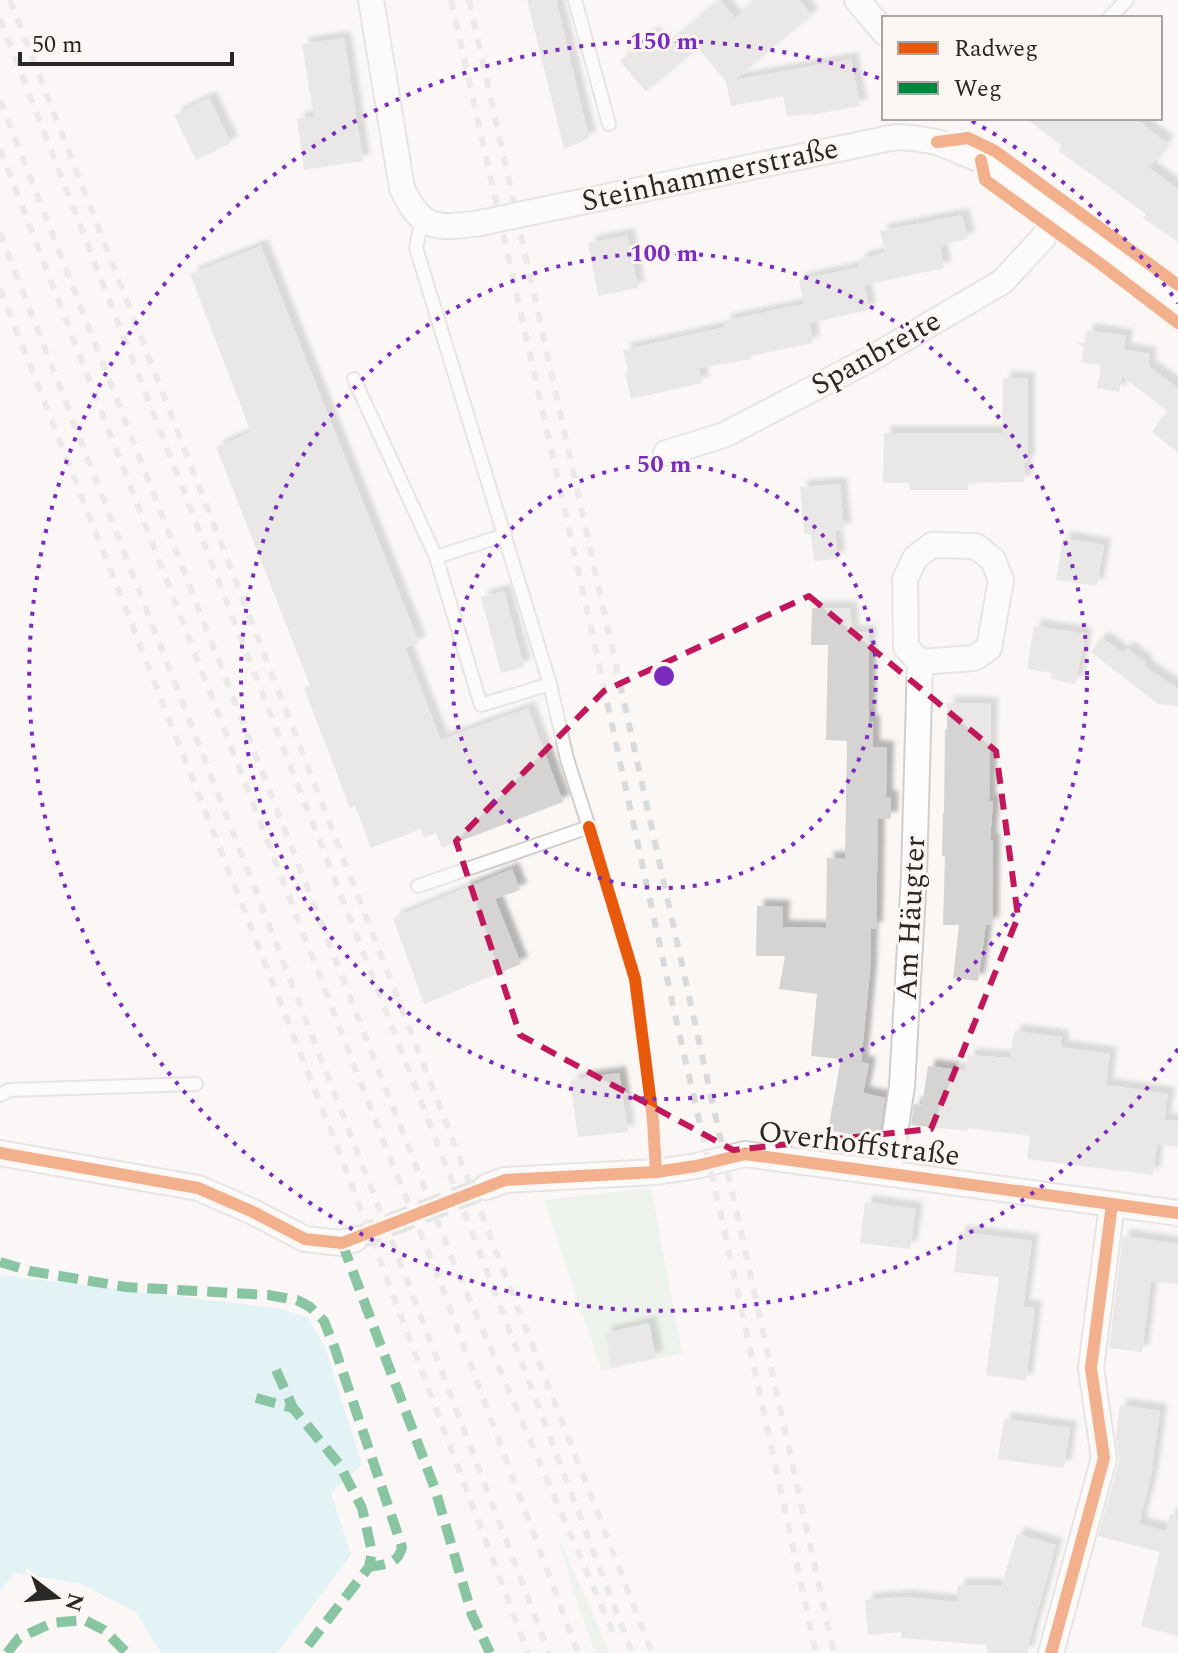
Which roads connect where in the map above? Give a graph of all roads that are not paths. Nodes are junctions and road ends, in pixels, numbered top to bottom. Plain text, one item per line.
1 (371, 0) edge
2 (857, 0) edge
3 (1127, 0) edge
4 (578, 1) edge
5 (1111, 16) edge
6 (882, 30) edge
7 (609, 124) dead end
8 (913, 128) edge
9 (1058, 214) junction
10 (422, 219) junction
11 (1178, 304) edge
12 (354, 379) dead end
13 (666, 453) dead end
14 (505, 535) junction
15 (436, 557) junction
16 (920, 662) junction
17 (550, 684) junction
18 (418, 886) dead end
19 (196, 1084) dead end
20 (0, 1095) edge
21 (1, 1156) edge
22 (889, 1173) junction
23 (486, 1187) tunnel mouth
24 (1112, 1204) junction
25 (1178, 1213) edge
26 (355, 1239) tunnel mouth
27 (1051, 1653) edge

1 - 10 street
2 - 6 street
3 - 5 lane
4 - 7 lane
8 - 9 street, Steinhammerstraße
8 - 10 street, Steinhammerstraße, bridge
9 - 11 street, Steinhammerstraße
9 - 13 street, Spanbreite
10 - 14 lane
12 - 15 lane
14 - 15 lane
14 - 17 lane
15 - 17 lane
16 - 16 street, Am Häugter
16 - 22 street, Am Häugter
17 - 18 lane
19 - 20 lane
21 - 26 street
22 - 23 street, Overhoffstraße
22 - 24 street, Overhoffstraße
24 - 25 street, Overhoffstraße
24 - 27 street

